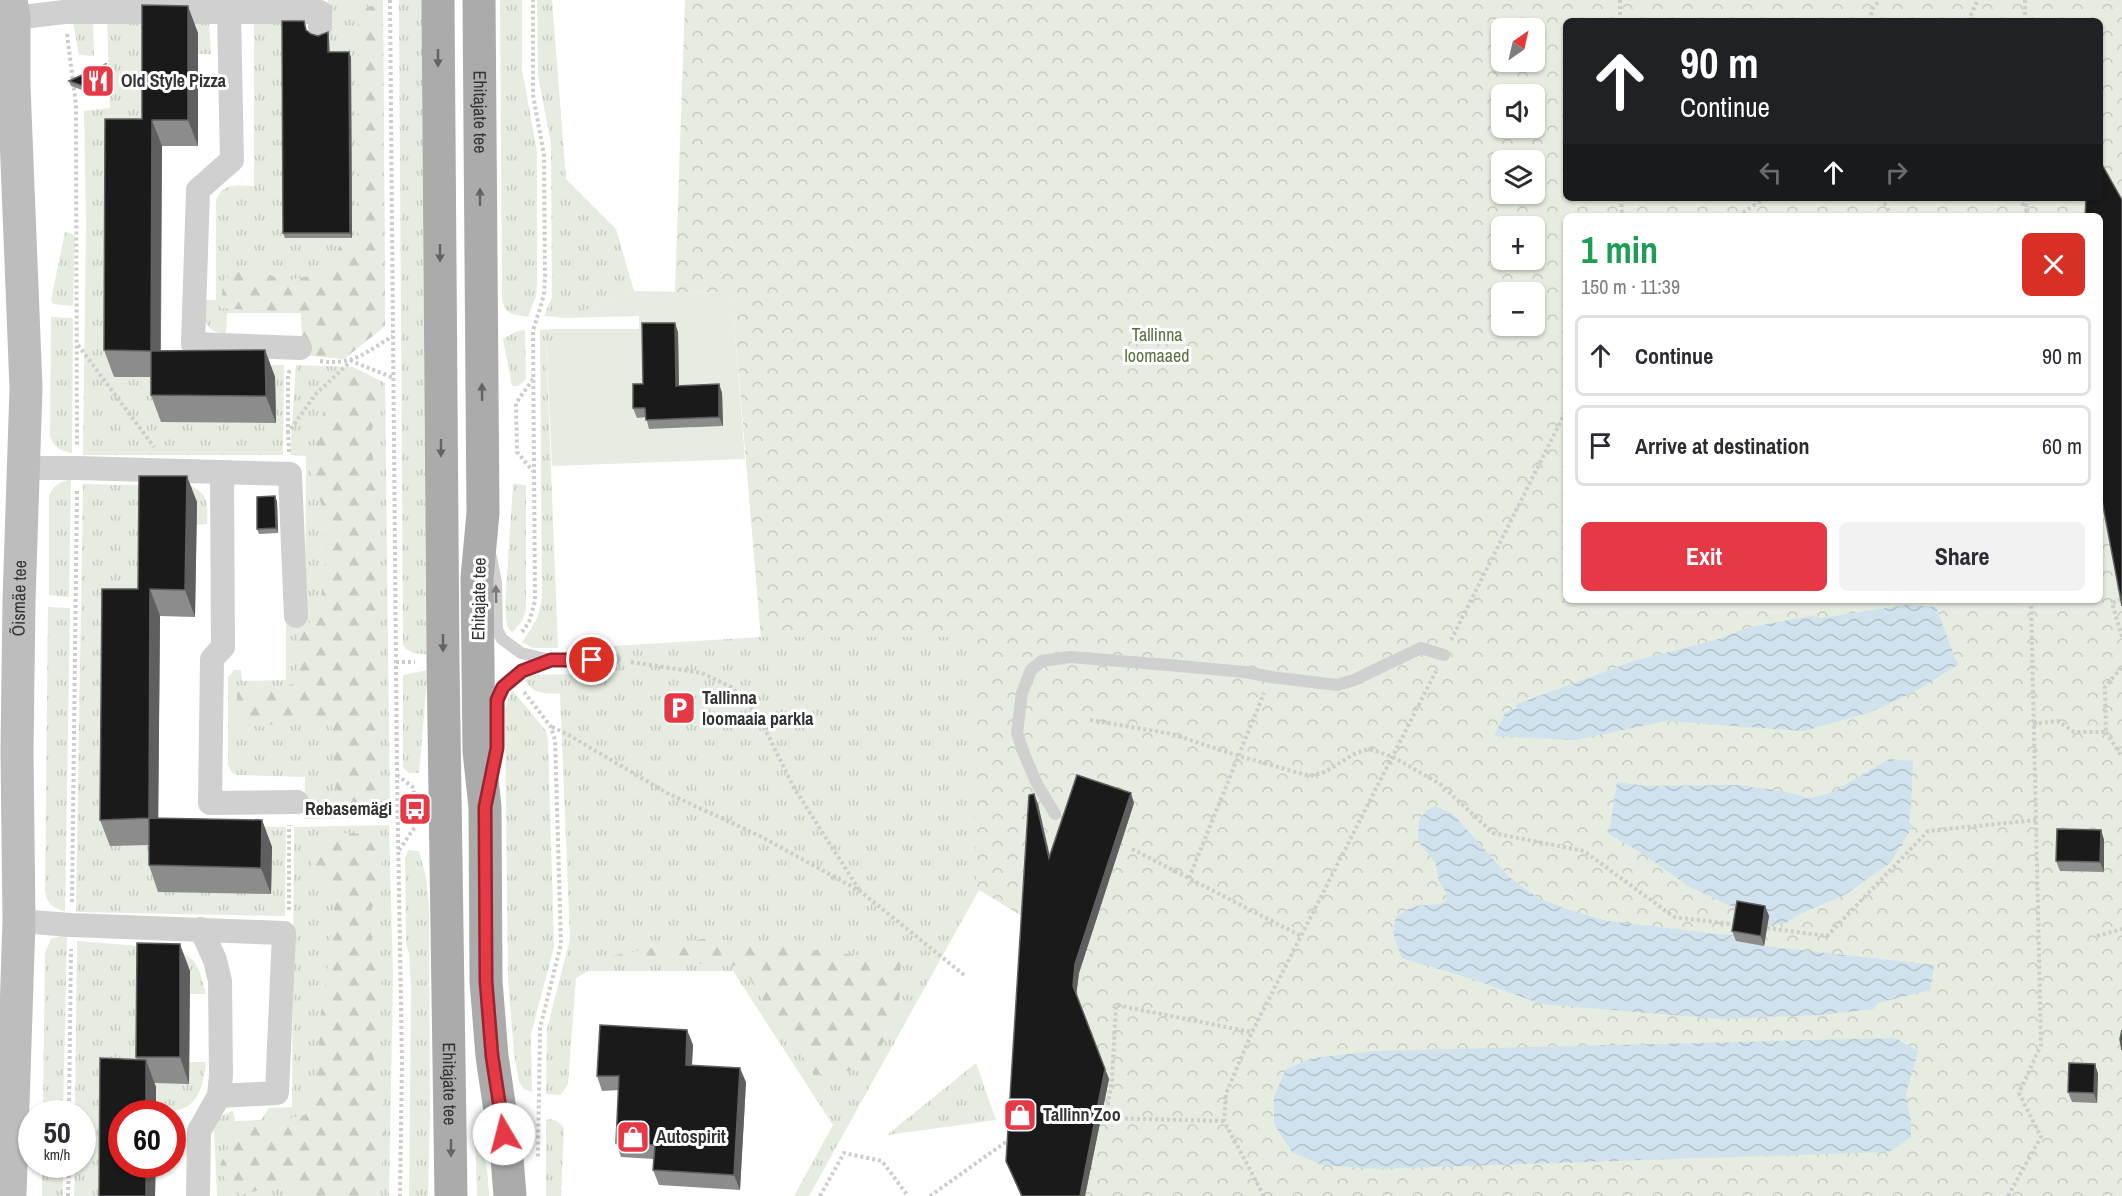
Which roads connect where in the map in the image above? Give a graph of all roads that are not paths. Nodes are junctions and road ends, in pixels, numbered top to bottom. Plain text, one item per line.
1 (438, 0) edge
2 (479, 0) edge
3 (12, 9) edge
4 (229, 13) junction
5 (320, 27) dead end
6 (7, 87) edge
7 (300, 348) road end
8 (24, 468) junction
9 (222, 472) junction
10 (483, 513) junction
11 (296, 616) dead end
12 (1444, 655) road end
13 (615, 659) road end
14 (551, 660) junction
15 (485, 807) junction
16 (297, 812) road end
17 (1054, 814) dead end
18 (19, 921) junction
19 (201, 929) junction
20 (219, 1096) junction
21 (10, 1196) edge
22 (198, 1196) edge
23 (451, 1196) edge
24 (510, 1196) edge

1 -> 23 main road, Ehitajate tee
10 -> 2 main road, Ehitajate tee
3 - 4 street
3 - 6 main road, Õismäe tee
4 - 5 street
4 - 7 street
6 - 8 main road, Õismäe tee
8 - 9 street
8 - 18 main road, Õismäe tee
9 - 11 street
9 - 16 street
14 -> 10 lane
10 - 15 main road, Ehitajate tee
12 - 17 lane
13 - 14 lane
14 - 15 lane
15 - 24 main road, Ehitajate tee
18 - 19 street
18 - 21 main road, Õismäe tee
19 - 20 street
19 - 20 street
20 - 22 street

